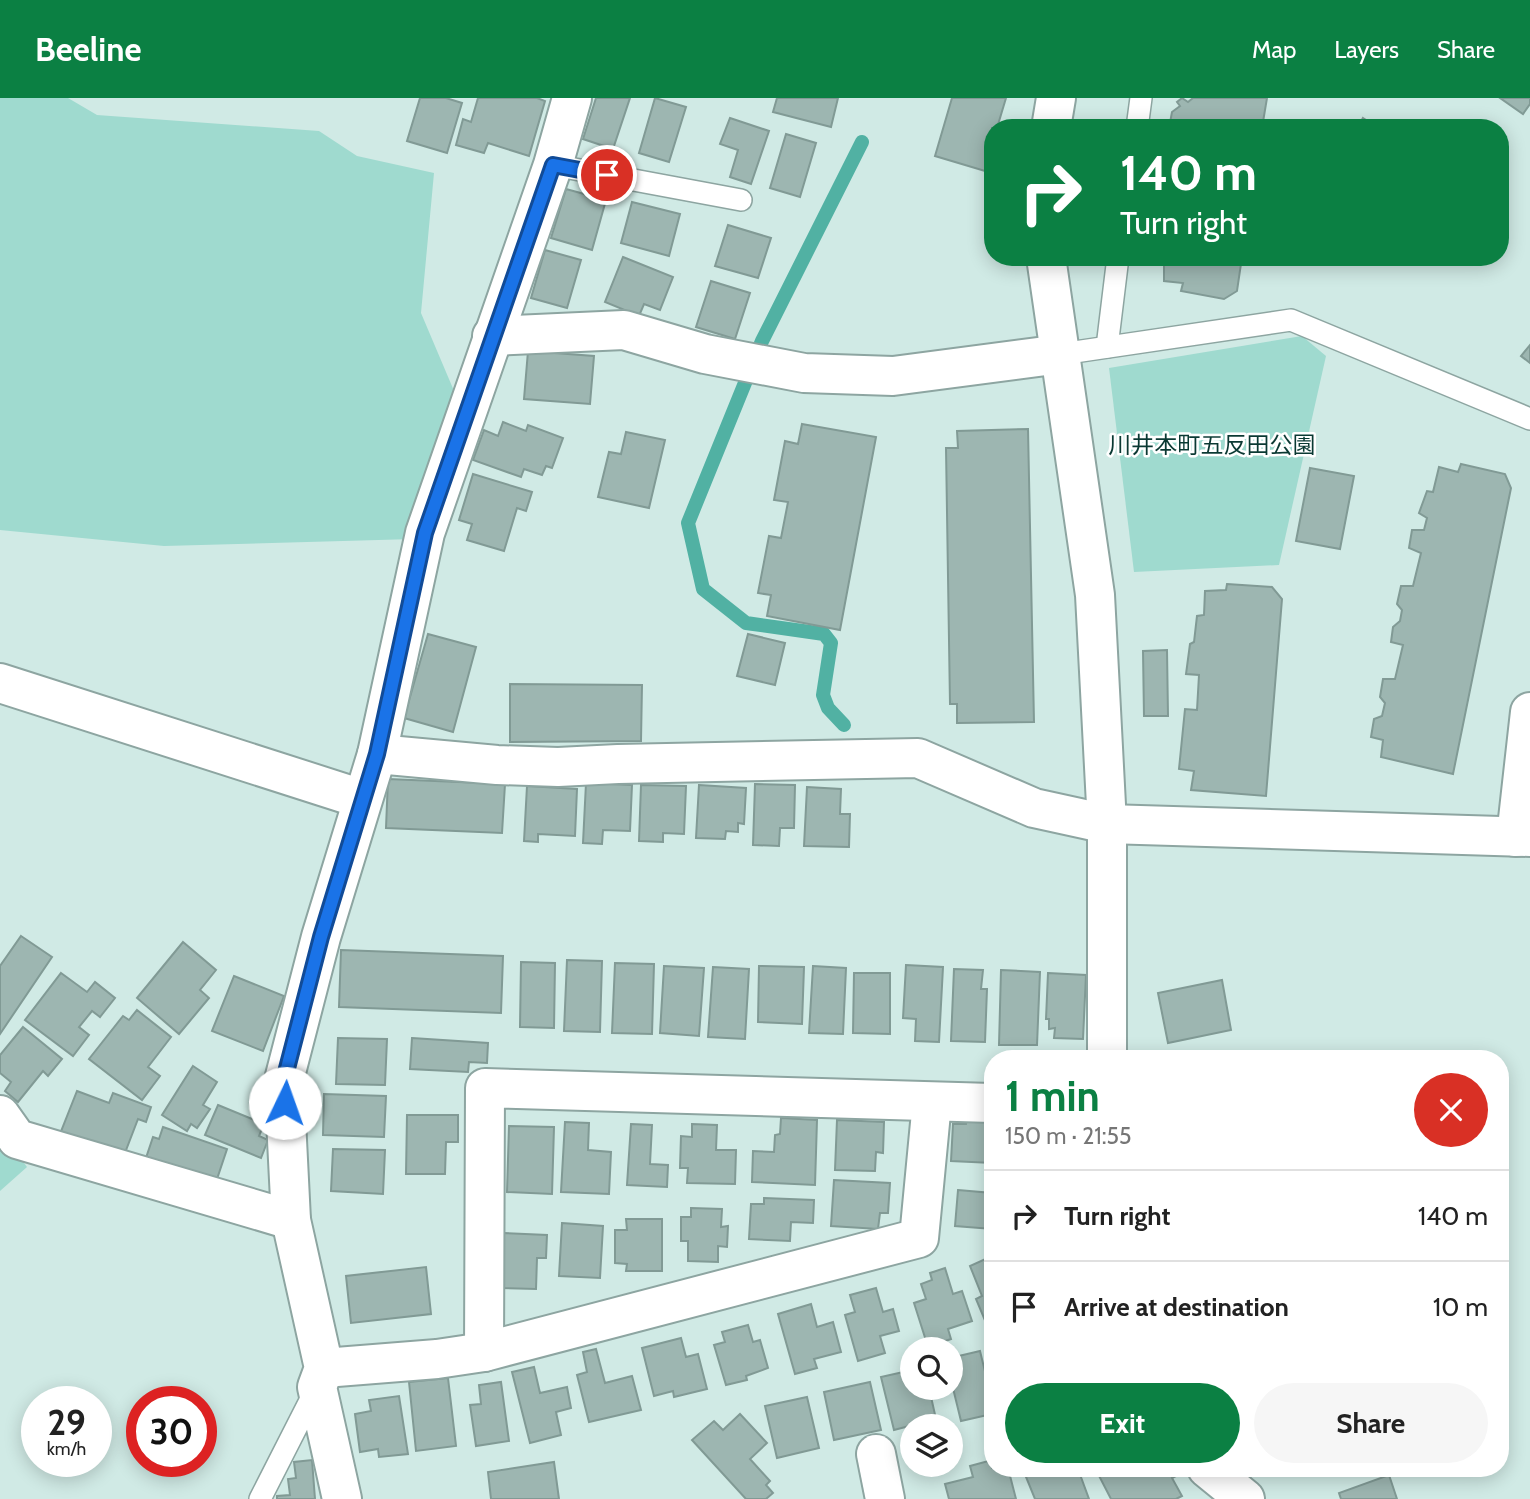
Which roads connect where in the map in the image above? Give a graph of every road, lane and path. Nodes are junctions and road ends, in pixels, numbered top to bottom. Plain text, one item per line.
1 (572, 98) edge
2 (1056, 98) edge
3 (1141, 98) edge
4 (1052, 119) edge
5 (1138, 119) edge
6 (553, 165) junction
7 (741, 200) dead end
8 (1047, 266) edge
9 (1117, 266) edge
10 (492, 335) junction
11 (1107, 347) junction
12 (1061, 354) junction
13 (1530, 419) edge
14 (0, 683) edge
15 (1530, 712) edge
16 (377, 754) junction
17 (362, 799) junction
18 (1107, 824) junction
19 (1523, 837) edge
20 (1107, 1050) edge
21 (932, 1102) junction
22 (984, 1102) edge
23 (0, 1115) edge
24 (291, 1220) junction
25 (484, 1352) junction
26 (320, 1377) junction
27 (876, 1454) dead end
28 (1218, 1477) edge
29 (260, 1499) edge
30 (342, 1499) edge
31 (885, 1499) edge
32 (1245, 1499) edge

1 - 6 street
2 - 4 street
3 - 5 lane
6 - 7 lane
6 - 10 street
8 - 12 street
9 - 11 lane
10 - 12 street
10 - 16 street
11 - 12 lane
11 - 13 lane
12 - 18 street
14 - 17 street
15 - 19 street
16 - 17 street
16 - 18 street
17 - 24 street
18 - 19 street
18 - 20 street
21 - 22 street
21 - 25 street
21 - 25 street
23 - 24 street
24 - 26 street
25 - 26 street
26 - 29 lane
26 - 30 street
27 - 31 street
28 - 32 street

